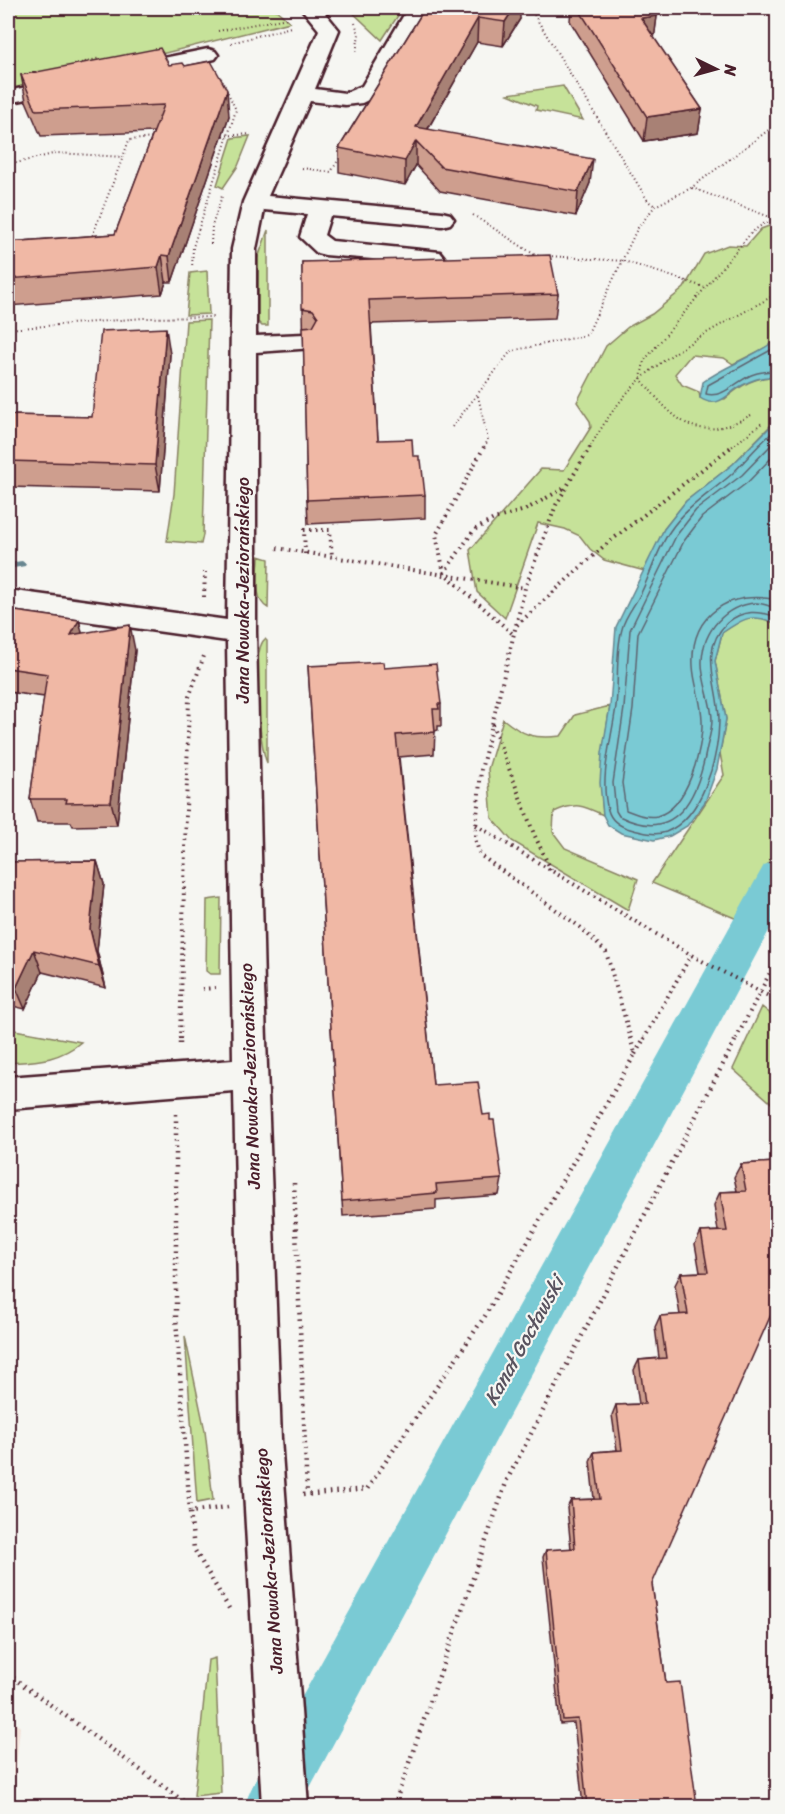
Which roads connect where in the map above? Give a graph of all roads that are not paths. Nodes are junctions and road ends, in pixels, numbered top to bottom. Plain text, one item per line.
1 (418, 8) edge
2 (303, 17) edge
3 (208, 55) road end
4 (108, 76) edge
5 (85, 81) edge
6 (301, 94) junction
7 (8, 97) edge
8 (254, 202) junction
9 (320, 209) junction
10 (442, 219) dead end
11 (432, 257) edge
12 (305, 342) edge
13 (244, 344) junction
14 (8, 600) edge
15 (241, 632) junction
16 (252, 1074) junction
17 (8, 1093) edge
18 (267, 1799) edge

1 - 6 street
2 - 6 street, Jana Nowaka-Jeziorańskiego
3 - 4 street
5 - 7 street
6 - 8 street, Jana Nowaka-Jeziorańskiego
8 - 9 street
8 - 13 street, Jana Nowaka-Jeziorańskiego
9 - 10 street
9 - 11 street
12 - 13 street
13 - 15 street, Jana Nowaka-Jeziorańskiego
14 - 15 street
15 - 16 street, Jana Nowaka-Jeziorańskiego
16 - 17 street
16 - 18 street, Jana Nowaka-Jeziorańskiego

